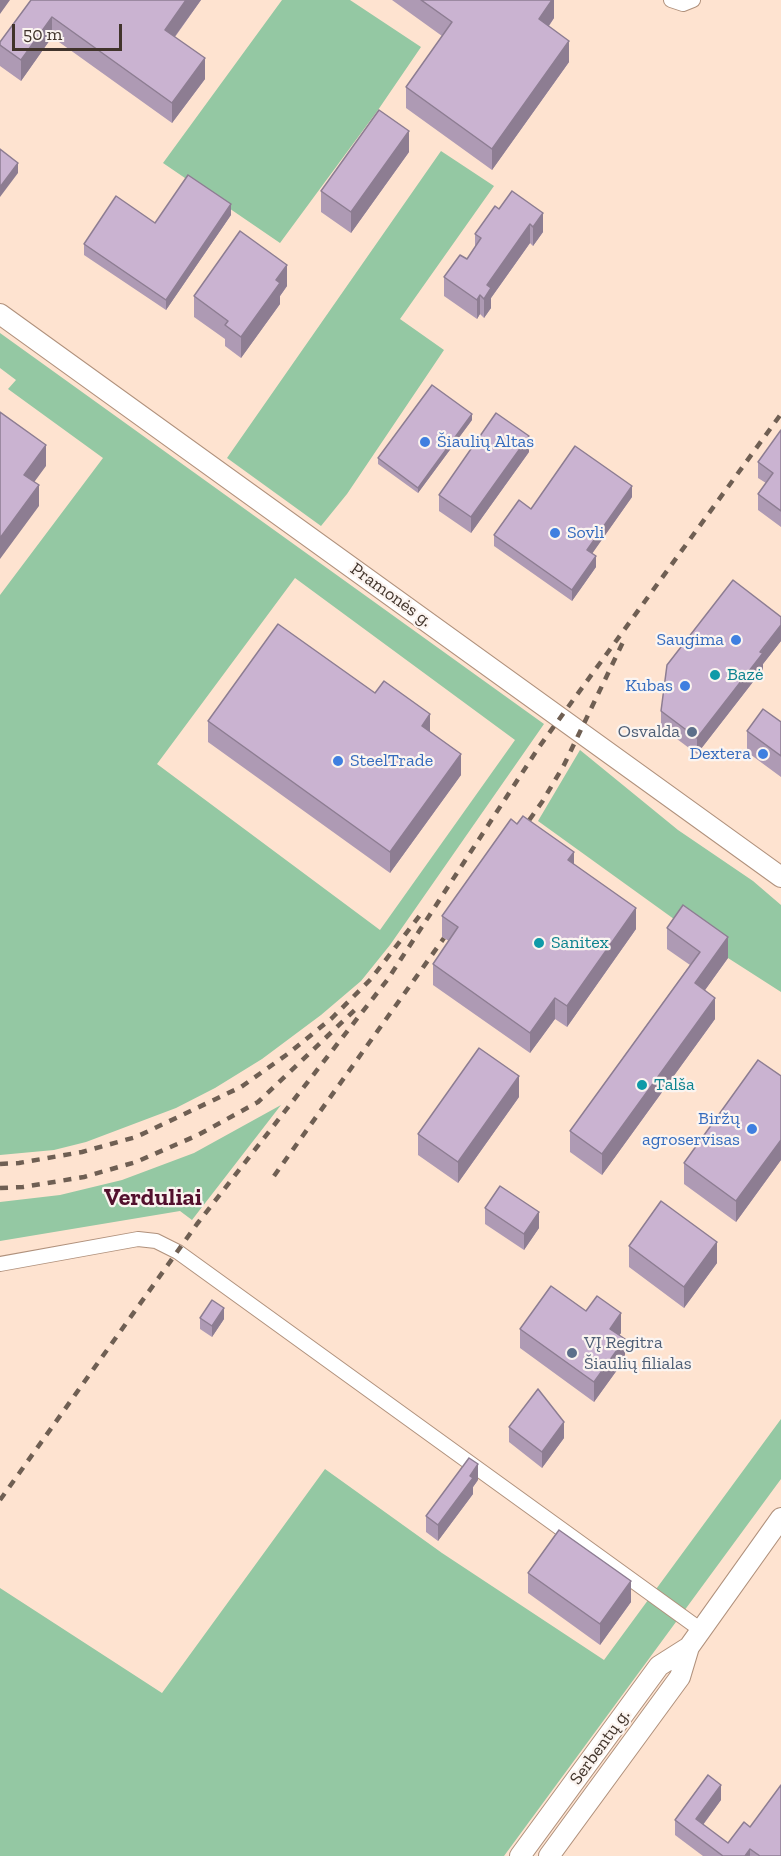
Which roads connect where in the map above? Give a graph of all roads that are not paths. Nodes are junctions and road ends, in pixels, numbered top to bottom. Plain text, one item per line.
1 (671, 0) edge
2 (693, 0) edge
3 (0, 314) edge
4 (781, 877) edge
5 (0, 1263) edge
6 (781, 1518) edge
7 (701, 1630) junction
8 (689, 1647) junction
9 (520, 1856) edge
10 (549, 1856) edge

1 - 2 street
3 - 4 main road, Pramonės g.
5 - 7 street
6 - 7 main road, Serbentų g.
7 - 8 main road, Serbentų g.
8 - 9 main road, Serbentų g.
8 - 10 main road, Serbentų g.

